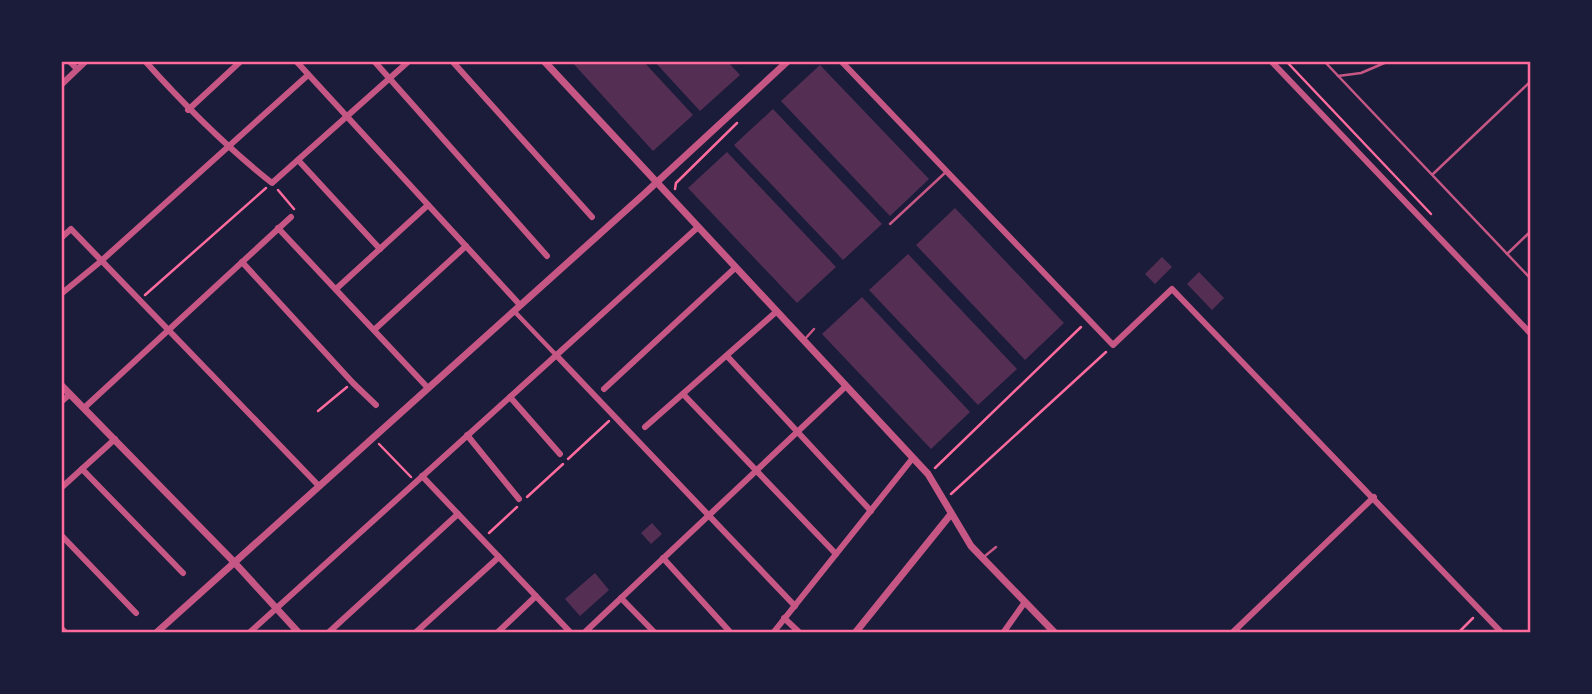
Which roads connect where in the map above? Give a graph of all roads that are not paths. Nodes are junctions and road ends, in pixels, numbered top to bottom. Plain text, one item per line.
1 (69, 61) edge
2 (86, 61) edge
3 (145, 61) edge
4 (158, 61) edge
5 (241, 61) edge
6 (296, 61) edge
7 (374, 61) edge
8 (409, 61) edge
9 (452, 61) edge
10 (544, 61) edge
11 (788, 61) edge
12 (841, 61) edge
13 (1324, 61) edge
14 (1389, 61) edge
15 (1273, 62) edge
16 (151, 68) junction
17 (77, 69) junction
18 (308, 75) junction
19 (1338, 76) junction
20 (390, 78) junction
21 (1531, 81) edge
22 (61, 85) edge
23 (188, 110) junction
24 (347, 117) junction
25 (227, 148) junction
26 (298, 160) junction
27 (947, 171) junction
28 (1433, 174) junction
29 (656, 183) junction
30 (428, 205) junction
31 (291, 216) road end
32 (592, 216) dead end
33 (890, 224) dead end
34 (278, 228) junction
35 (697, 228) junction
36 (1531, 231) edge
37 (61, 238) edge
38 (466, 246) junction
39 (380, 249) junction
40 (1507, 254) junction
41 (547, 256) dead end
42 (100, 262) junction
43 (242, 262) junction
44 (735, 268) junction
45 (1531, 271) edge
46 (1527, 275) junction
47 (1531, 279) edge
48 (336, 289) junction
49 (61, 294) edge
50 (517, 308) junction
51 (776, 312) junction
52 (814, 329) dead end
53 (374, 330) junction
54 (167, 331) junction
55 (1531, 334) edge
56 (803, 342) junction
57 (556, 355) junction
58 (727, 356) junction
59 (61, 385) edge
60 (845, 387) junction
61 (428, 388) junction
62 (604, 388) dead end
63 (70, 394) junction
64 (683, 394) junction
65 (510, 397) junction
66 (61, 401) edge
67 (376, 405) dead end
68 (84, 408) junction
69 (645, 427) dead end
70 (797, 432) junction
71 (467, 435) junction
72 (115, 439) junction
73 (560, 454) dead end
74 (912, 459) junction
75 (82, 469) junction
76 (756, 471) junction
77 (422, 476) junction
78 (319, 486) junction
79 (61, 488) edge
80 (1374, 498) junction
81 (521, 501) road end
82 (871, 511) junction
83 (458, 513) junction
84 (951, 514) junction
85 (709, 515) junction
86 (61, 535) edge
87 (996, 547) dead end
88 (836, 554) junction
89 (499, 557) junction
90 (663, 558) junction
91 (982, 559) junction
92 (234, 562) junction
93 (183, 573) dead end
94 (536, 596) junction
95 (621, 598) junction
96 (1025, 602) junction
97 (795, 606) junction
98 (276, 608) junction
99 (136, 613) dead end
100 (784, 618) junction
101 (61, 628) edge
102 (66, 633) edge
103 (156, 633) edge
104 (249, 633) edge
105 (299, 633) edge
106 (328, 633) edge
107 (415, 633) edge
108 (497, 633) edge
109 (571, 633) edge
110 (584, 633) edge
111 (655, 633) edge
112 (731, 633) edge
113 (773, 633) edge
114 (800, 633) edge
115 (855, 633) edge
116 (1003, 633) edge
117 (1055, 633) edge
118 (1232, 633) edge
119 (1502, 633) edge

1 - 17 street
2 - 17 street
3 - 16 street
4 - 16 street
5 - 23 street
6 - 18 street
7 - 20 street
8 - 20 street
9 - 32 street
10 - 29 street
11 - 29 street
12 - 27 street
13 - 19 lane
14 - 19 lane
15 - 55 street
16 - 23 street
17 - 22 street
18 - 24 street
18 - 25 street
19 - 28 lane
20 - 24 street
20 - 41 street
21 - 28 lane
23 - 25 street
24 - 26 street
24 - 30 street
25 - 26 street
25 - 42 street
26 - 39 street
27 - 33 lane
27 - 80 street
28 - 40 lane
29 - 35 street
29 - 50 street
30 - 38 street
30 - 39 street
31 - 34 street
34 - 43 street
34 - 48 street
35 - 44 street
35 - 57 street
36 - 40 lane
37 - 42 street
38 - 50 street
38 - 53 street
39 - 48 street
40 - 46 lane
42 - 49 street
42 - 54 street
43 - 54 street
43 - 67 street
44 - 51 street
44 - 62 street
45 - 46 lane
46 - 47 lane
48 - 53 street
50 - 57 street
50 - 61 street
51 - 56 street
51 - 58 street
52 - 56 lane
53 - 61 street
54 - 68 street
54 - 78 street
56 - 60 street
57 - 65 street
57 - 85 street
58 - 64 street
58 - 70 street
59 - 63 street
60 - 70 street
60 - 74 street
61 - 78 street
63 - 66 street
63 - 68 street
64 - 69 street
64 - 76 street
65 - 71 street
65 - 73 street
68 - 72 street
70 - 76 street
70 - 82 street
71 - 77 street
71 - 81 street
72 - 75 street
72 - 92 street
74 - 82 street
74 - 84 street
75 - 79 street
75 - 93 street
76 - 85 street
76 - 88 street
77 - 83 street
77 - 98 street
78 - 92 street
80 - 118 street
80 - 119 street
82 - 88 street
83 - 89 street
83 - 106 street
84 - 91 street
84 - 115 street
85 - 90 street
85 - 97 street
86 - 99 street
87 - 91 lane
88 - 97 street
89 - 94 street
89 - 107 street
90 - 95 street
90 - 112 street
91 - 96 street
92 - 98 street
92 - 103 street
94 - 108 street
94 - 109 street
95 - 110 street
95 - 111 street
96 - 116 street
96 - 117 street
97 - 100 street
98 - 104 street
98 - 105 street
100 - 113 street
100 - 114 street
101 - 102 street

